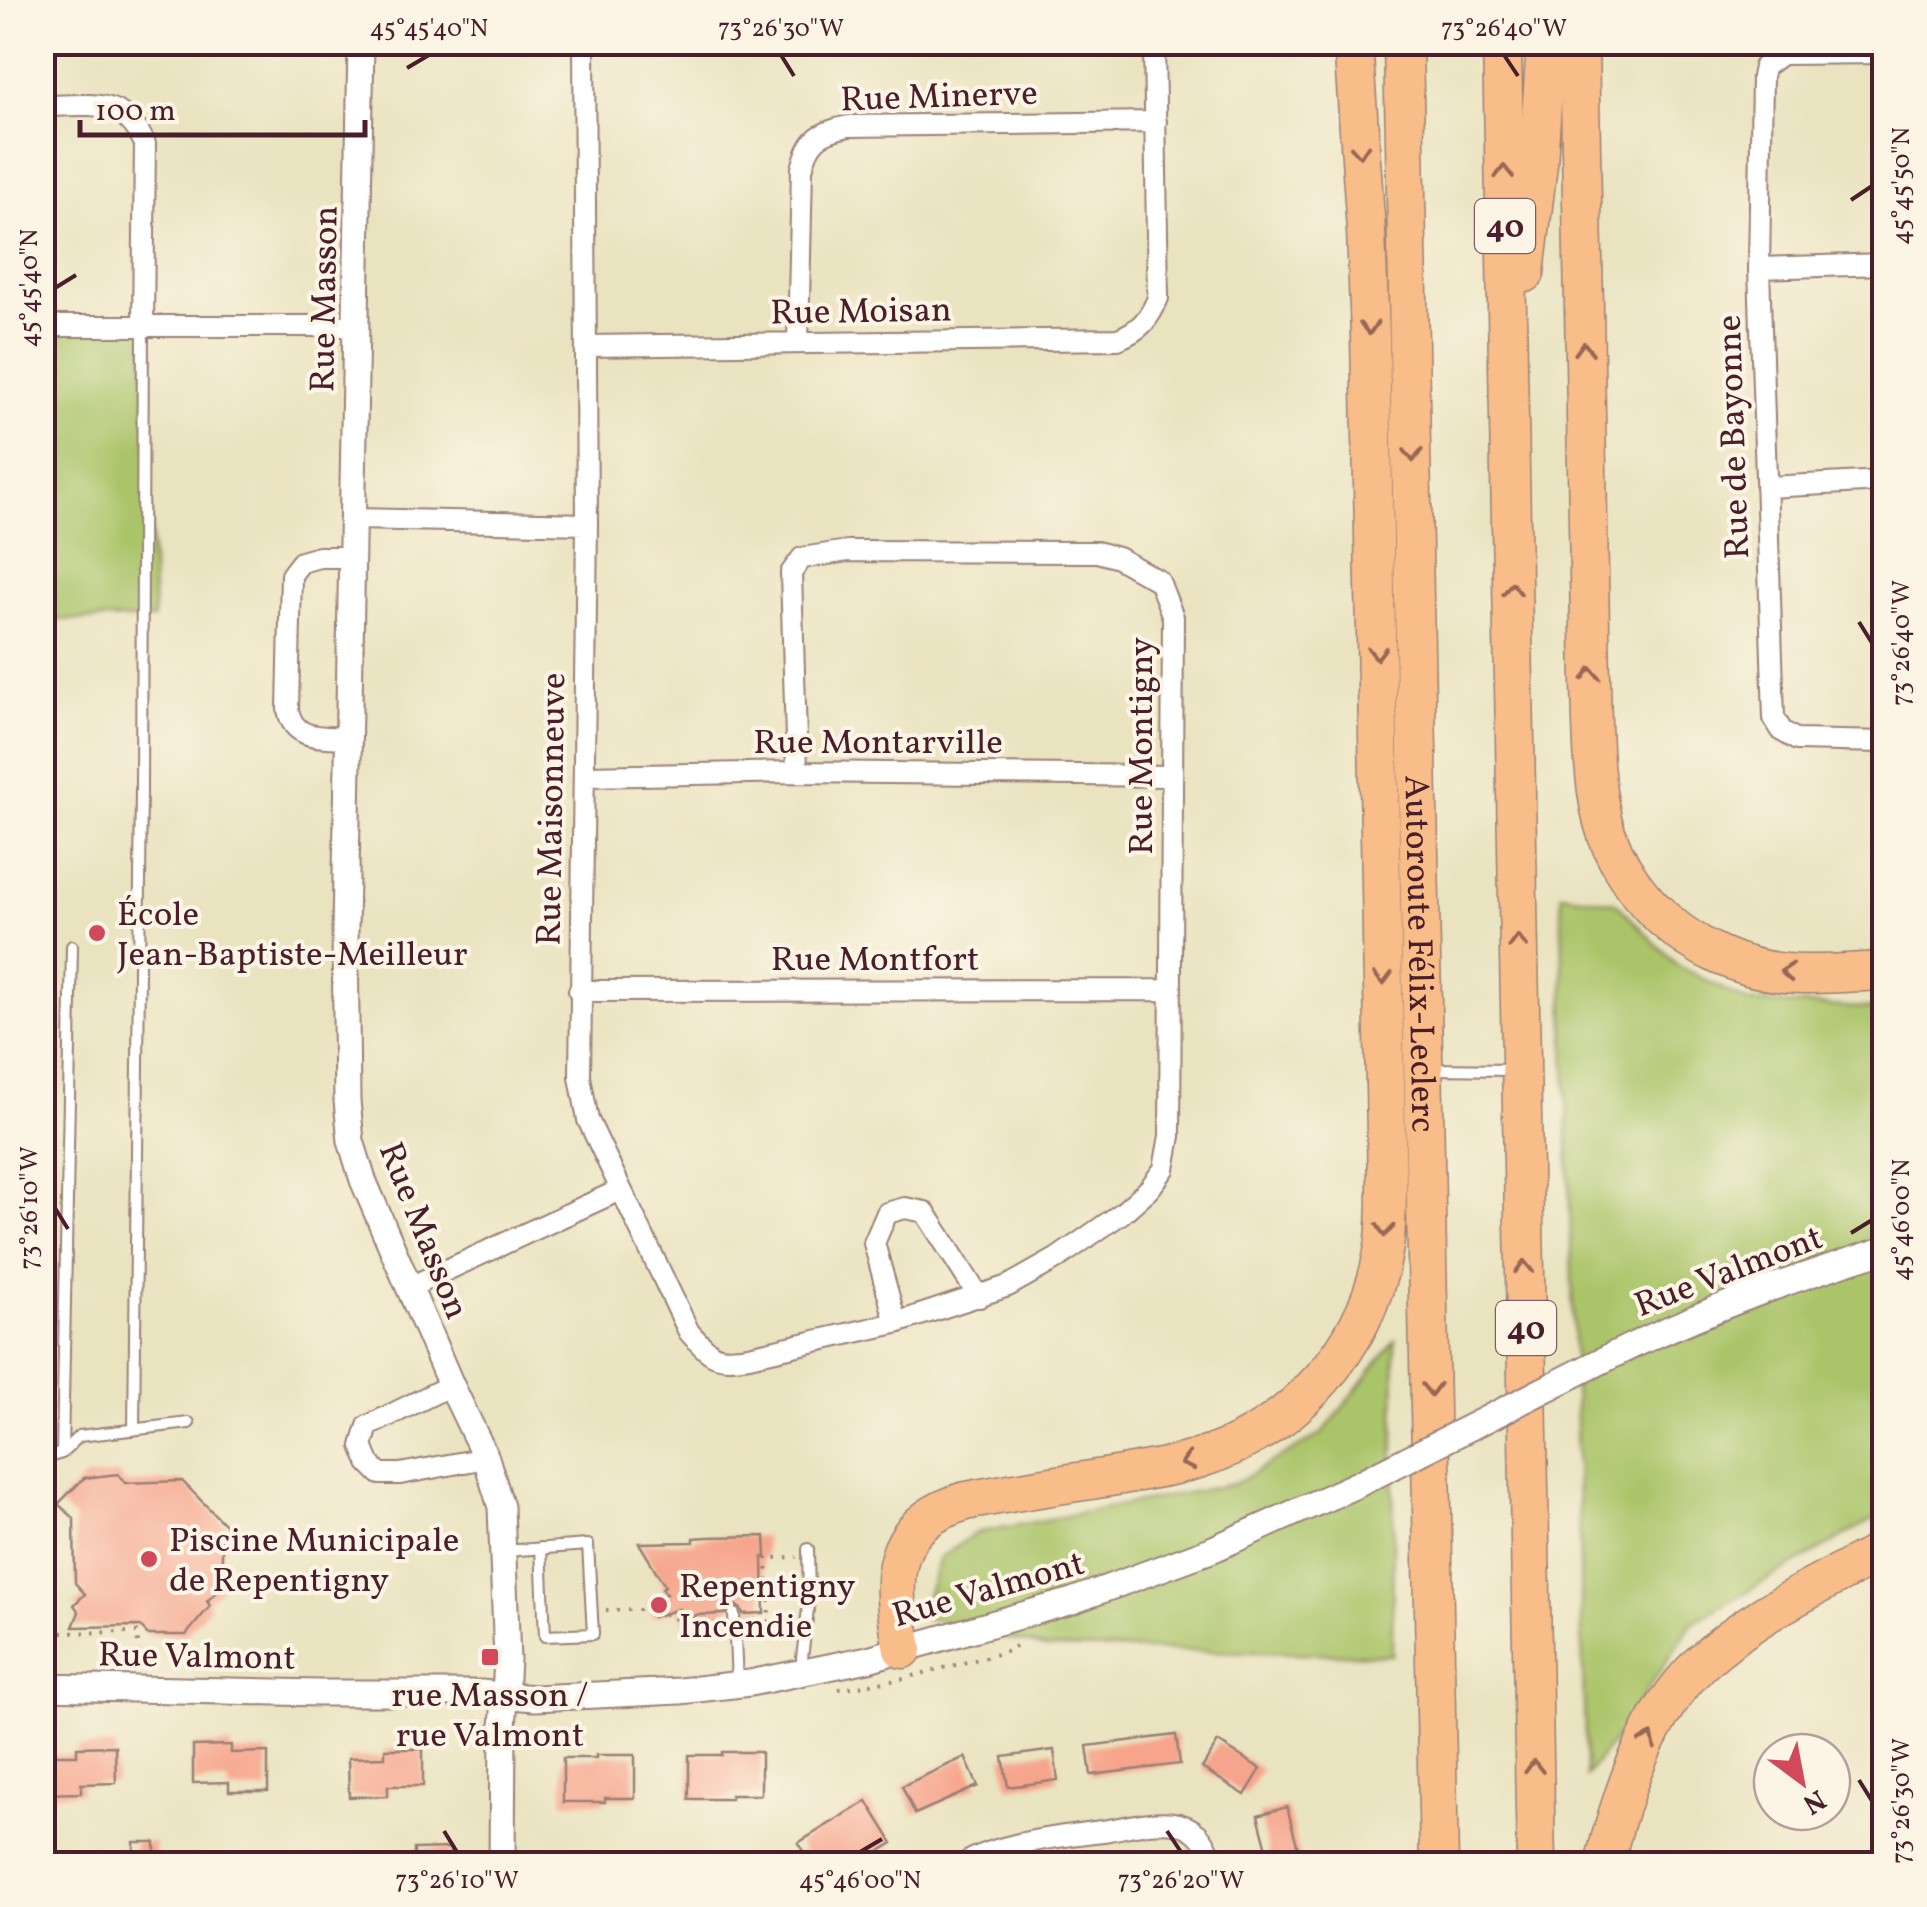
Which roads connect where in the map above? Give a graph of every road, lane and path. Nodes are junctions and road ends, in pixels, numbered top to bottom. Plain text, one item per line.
1 (361, 42) edge
2 (584, 42) edge
3 (1154, 42) edge
4 (1353, 42) edge
5 (1382, 42) edge
6 (1403, 42) edge
7 (1502, 42) edge
8 (1546, 42) edge
9 (1579, 42) edge
10 (1827, 48) edge
11 (1884, 53) edge
12 (42, 106) edge
13 (1156, 122) junction
14 (1884, 264) edge
15 (1760, 268) junction
16 (1409, 288) junction
17 (42, 326) edge
18 (143, 326) junction
19 (358, 326) junction
20 (798, 343) junction
21 (586, 346) junction
22 (1509, 409) junction
23 (1884, 481) edge
24 (1766, 487) junction
25 (354, 519) junction
26 (587, 524) junction
27 (352, 557) junction
28 (350, 738) junction
29 (1884, 742) edge
30 (797, 772) junction
31 (584, 776) junction
32 (1172, 776) junction
33 (72, 946) dead end
34 (1884, 971) edge
35 (1171, 990) junction
36 (579, 991) junction
37 (1424, 1069) junction
38 (1520, 1070) junction
39 (1170, 1136) joint
40 (620, 1190) junction
41 (1884, 1250) edge
42 (410, 1286) junction
43 (979, 1297) junction
44 (896, 1322) junction
45 (452, 1386) junction
46 (189, 1423) dead end
47 (134, 1430) junction
48 (62, 1453) junction
49 (486, 1458) junction
50 (42, 1459) edge
51 (541, 1548) junction
52 (808, 1549) dead end
53 (504, 1550) junction
54 (1884, 1550) edge
55 (782, 1558) dead end
56 (614, 1610) dead end
57 (651, 1610) dead end
58 (664, 1614) dead end
59 (735, 1618) joint
60 (704, 1623) dead end
61 (51, 1633) dead end
62 (903, 1649) junction
63 (804, 1673) junction
64 (140, 1675) dead end
65 (738, 1684) junction
66 (42, 1687) edge
67 (506, 1696) junction
68 (502, 1864) edge
69 (964, 1864) edge
70 (1210, 1864) edge
71 (1440, 1864) edge
72 (1536, 1864) edge
73 (1604, 1864) edge

1 - 19 street, Rue Masson
2 - 21 street, Rue Maisonneuve
3 - 13 street
4 -> 62 highway
5 - 16 highway
6 - 16 highway, Autoroute Félix-Leclerc
22 -> 7 highway, 40
8 - 22 highway
34 -> 9 highway
10 - 11 street
10 - 15 street, Rue de Bayonne
12 - 18 street
13 - 20 street, Rue Minerve
13 - 20 street, Rue Moisan
14 - 15 street
15 - 24 street, Rue de Bayonne
16 -> 37 highway, Autoroute Félix-Leclerc
17 - 18 street
18 - 19 street
18 - 47 lane
19 - 25 street, Rue Masson
20 - 21 street, Rue Moisan
21 - 26 street, Rue Maisonneuve
38 -> 22 highway, 40
23 - 24 street
24 - 29 street, Rue de Bayonne
25 - 26 street
25 - 27 street, Rue Masson
26 - 31 street, Rue Maisonneuve
27 - 28 street, Rue Masson
27 - 28 street
28 - 42 street, Rue Masson
30 - 31 street, Rue Montarville
30 - 32 street, Rue Montarville
30 - 32 street, Rue Montigny
31 - 36 street, Rue Maisonneuve
32 - 35 street, Rue Montigny
33 - 48 lane
35 - 36 street, Rue Montfort
35 - 39 street, Rue Montigny
36 - 40 street, Rue Maisonneuve
37 - 38 lane
37 -> 71 highway, Autoroute Félix-Leclerc
72 -> 38 highway, 40
39 - 43 street, Rue Maisonneuve
40 - 42 street
40 - 44 street, Rue Maisonneuve
41 - 62 street, Rue Valmont, bridge
42 - 45 street, Rue Masson
43 - 44 street, Rue Maisonneuve
43 - 44 street
45 - 49 street, Rue Masson
45 - 49 street
46 - 47 lane
47 - 48 lane
48 - 50 lane
49 - 53 street, Rue Masson
51 - 51 lane
51 - 53 lane
52 - 63 lane
53 - 67 street, Rue Masson
73 -> 54 highway
55 - 59 path
56 - 57 path
58 - 60 path
59 - 65 lane
61 - 64 path
62 - 63 street, Rue Valmont
63 - 65 street, Rue Valmont
65 - 67 street, Rue Valmont
66 - 67 street, Rue Valmont
67 - 68 street, Rue Masson
69 - 70 street

